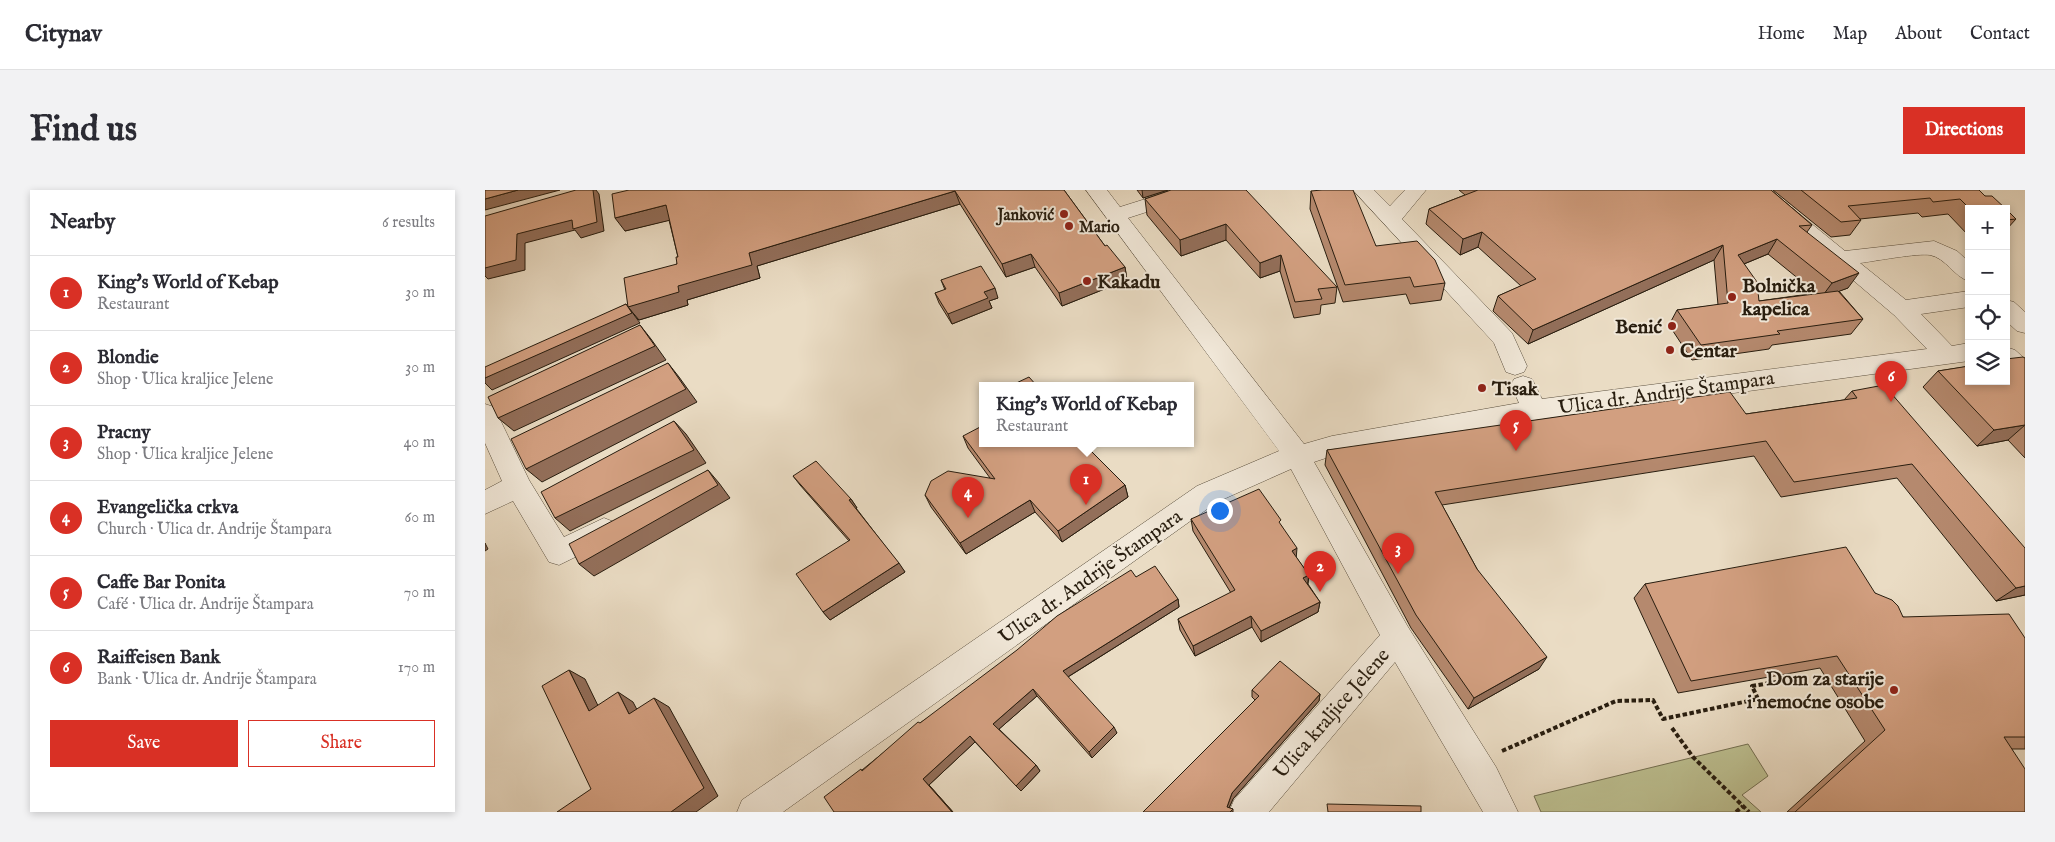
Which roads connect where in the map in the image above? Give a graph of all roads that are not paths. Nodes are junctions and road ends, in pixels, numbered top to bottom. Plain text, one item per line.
1 (1097, 190) edge
2 (1195, 190) edge
3 (1363, 190) edge
4 (1416, 190) edge
5 (1757, 190) edge
6 (1115, 215) junction
7 (1390, 219) junction
8 (1841, 258) junction
9 (1965, 270) edge
10 (1965, 300) edge
11 (1902, 309) junction
12 (2010, 312) edge
13 (2025, 325) edge
14 (2025, 345) edge
15 (2010, 347) edge
16 (1957, 353) edge
17 (2010, 359) edge
18 (2025, 372) edge
19 (491, 406) edge
20 (1535, 410) junction
21 (1297, 455) junction
22 (554, 490) edge
23 (523, 495) junction
24 (485, 504) edge
25 (628, 517) edge
26 (1397, 637) junction
27 (754, 812) edge
28 (1246, 812) edge
29 (1501, 812) edge

1 - 6 street, Ulica kraljice Jelene
2 - 6 street
3 - 7 street
4 - 7 street
5 - 8 street
6 - 21 street, Ulica kraljice Jelene
7 - 20 street
8 - 9 street
8 - 11 street
10 - 11 street
11 - 16 street
12 - 13 street
14 - 15 street
16 - 20 street, Ulica dr. Andrije Štampara
17 - 18 street
19 - 23 street
20 - 21 street, Ulica dr. Andrije Štampara
21 - 26 street, Ulica kraljice Jelene
21 - 27 street, Ulica dr. Andrije Štampara
22 - 23 street
23 - 24 street
23 - 25 street
26 - 28 street, Ulica kraljice Jelene
26 - 29 street, Ulica kraljice Jelene

